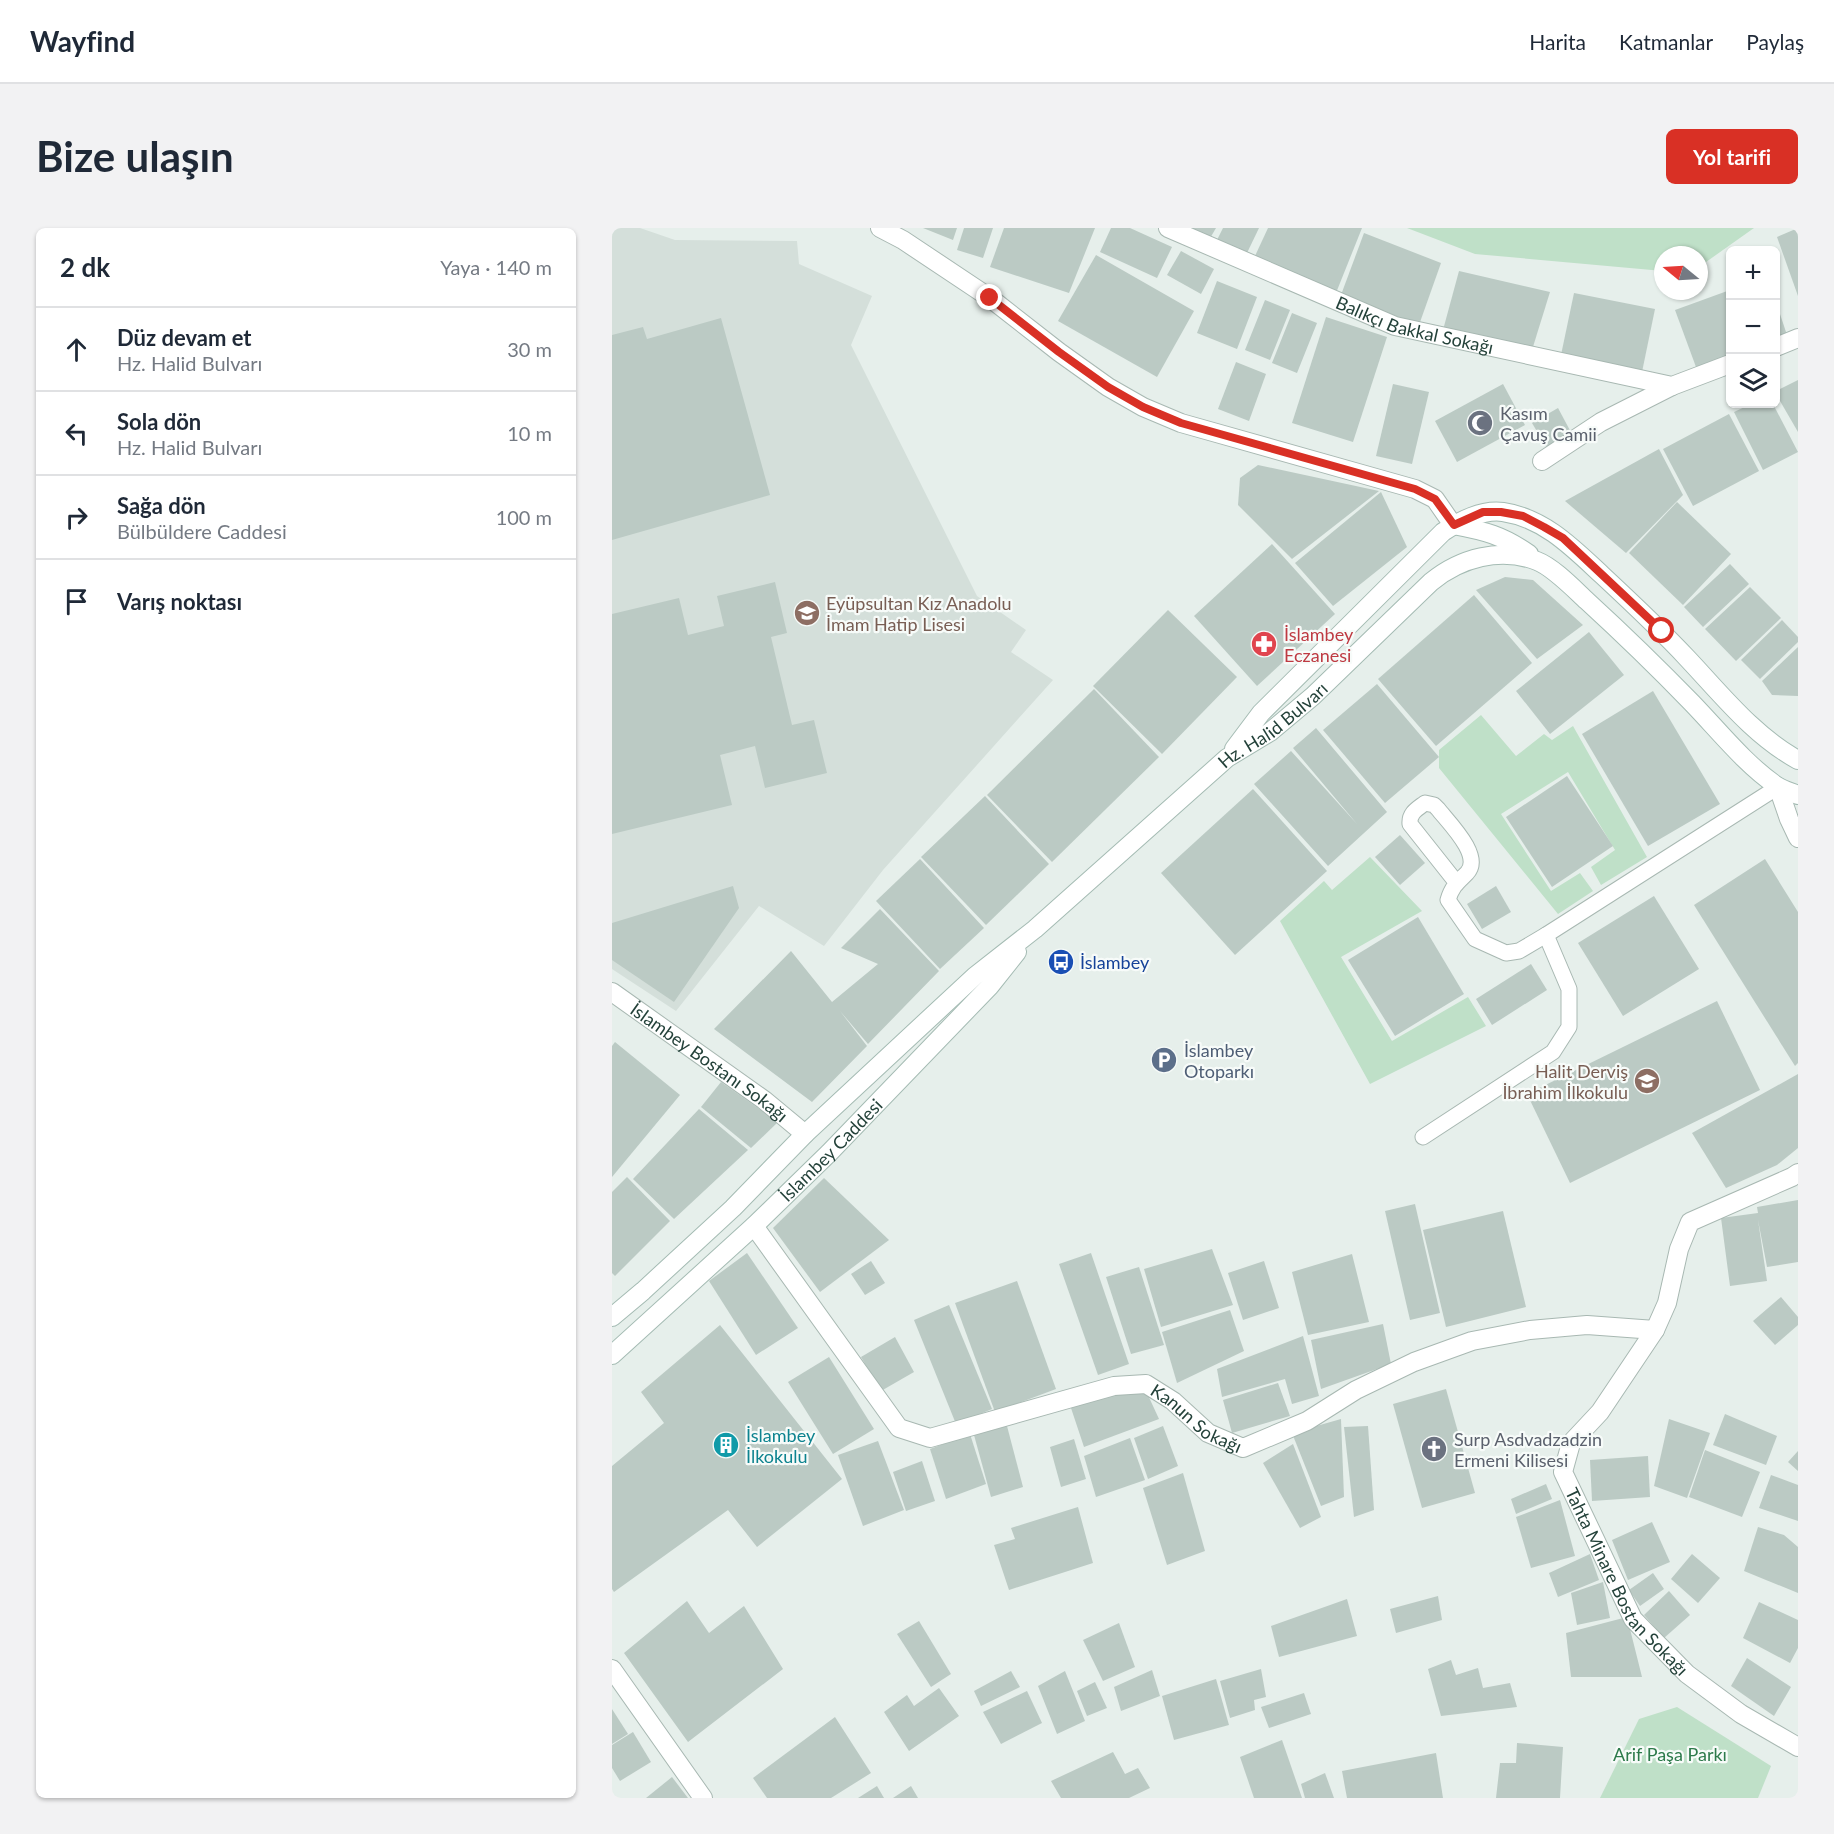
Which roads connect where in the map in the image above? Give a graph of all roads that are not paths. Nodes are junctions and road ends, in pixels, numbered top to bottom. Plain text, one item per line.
1 (880, 228) edge
2 (1173, 230) edge
3 (1798, 338) edge
4 (1780, 345) edge
5 (1726, 366) edge
6 (1672, 386) junction
7 (1542, 461) dead end
8 (1454, 525) junction
9 (1540, 562) junction
10 (1227, 758) junction
11 (1798, 761) edge
12 (1778, 787) junction
13 (1798, 795) edge
14 (1798, 838) edge
15 (1456, 882) junction
16 (1035, 929) junction
17 (1546, 935) junction
18 (612, 992) edge
19 (805, 1134) junction
20 (1423, 1137) dead end
21 (829, 1153) junction
22 (1798, 1173) edge
23 (754, 1226) junction
24 (612, 1317) edge
25 (1655, 1330) junction
26 (612, 1354) edge
27 (612, 1669) edge
28 (1798, 1747) edge
29 (703, 1798) edge

1 - 8 street
2 - 6 street, Balıkçı Bakkal Sokağı
3 - 4 street
5 - 6 street
6 - 7 street
8 - 9 street
8 - 10 street, Hz. Halid Bulvarı
8 - 11 street, Hz. Halid Bulvarı
9 - 10 street, Hz. Halid Bulvarı
9 - 12 street, Hz. Halid Bulvarı
10 - 16 street, İslambey Caddesi
11 - 12 street
12 - 13 street, Hz. Halid Bulvarı
12 - 14 street
12 - 17 lane
15 - 15 lane
15 - 17 lane
16 - 19 street, İslambey Caddesi
16 - 21 street, İslambey Caddesi
17 - 20 lane
18 - 19 street, İslambey Bostanı Sokağı
19 - 21 street, İslambey Bostanı Sokağı
19 - 24 street, İslambey Caddesi
21 - 23 street, İslambey Caddesi
22 - 25 street, Tahta Minare Bostan Sokağı
23 - 25 street, Kanun Sokağı
23 - 26 street, İslambey Caddesi
25 - 28 street, Tahta Minare Bostan Sokağı
27 - 29 street

